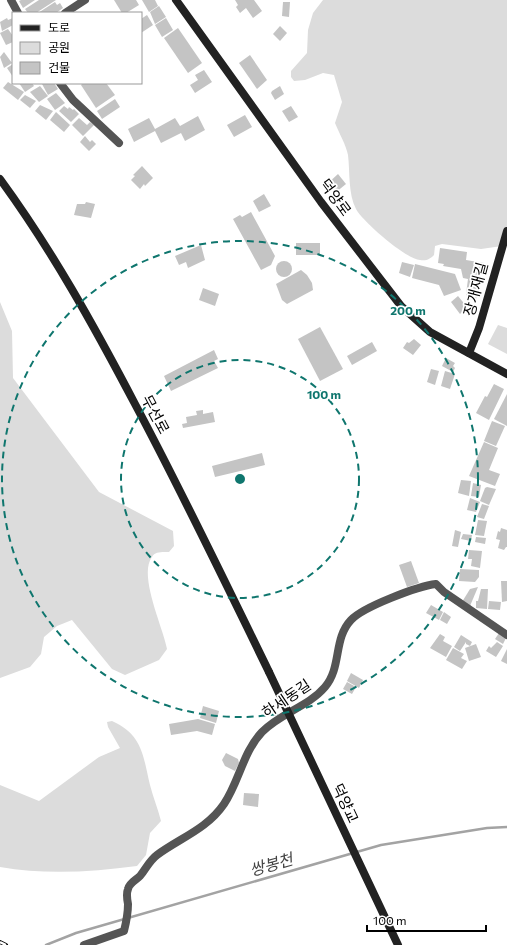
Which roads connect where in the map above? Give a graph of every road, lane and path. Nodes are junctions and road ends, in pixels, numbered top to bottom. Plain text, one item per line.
1 (11, 0) edge
2 (84, 0) edge
3 (176, 0) edge
4 (17, 12) edge
5 (66, 12) edge
6 (61, 84) edge
7 (119, 143) dead end
8 (0, 179) edge
9 (507, 231) edge
10 (469, 353) junction
11 (507, 374) edge
12 (507, 635) edge
13 (269, 672) joint
14 (84, 945) edge
15 (398, 945) edge

1 - 4 street
2 - 5 street
3 - 10 street, 덕양로
6 - 7 street
8 - 13 street, 무선로
9 - 10 street, 장개재길
10 - 11 street, 덕양로
12 - 14 street, 하세동길
13 - 15 street, 덕양교, bridge

